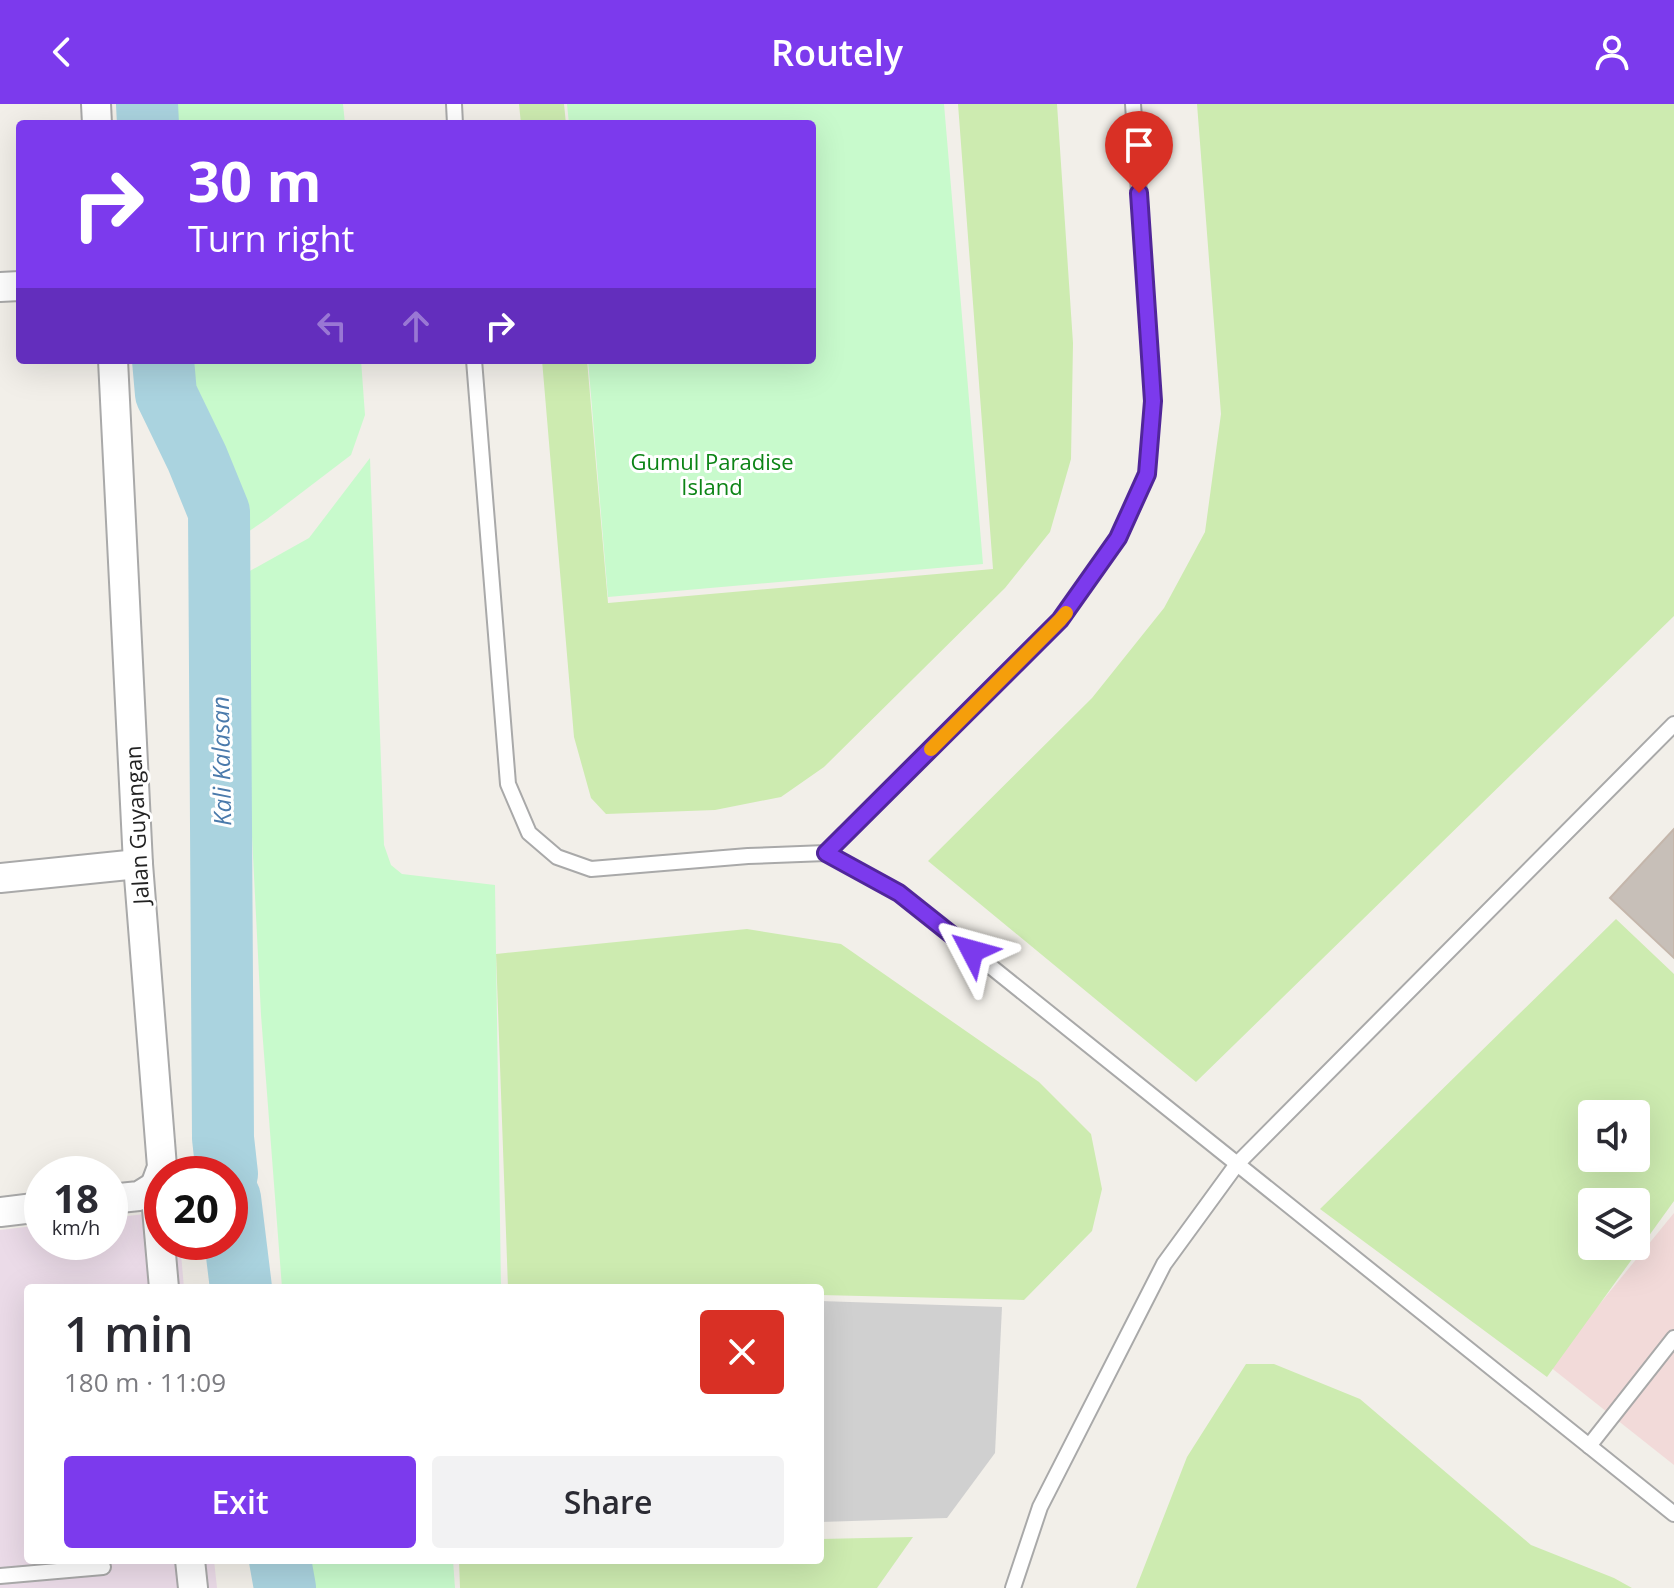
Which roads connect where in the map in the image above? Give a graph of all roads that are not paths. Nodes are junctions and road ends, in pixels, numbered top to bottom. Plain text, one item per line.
1 (1133, 104) edge
2 (113, 364) edge
3 (474, 364) edge
4 (1674, 724) edge
5 (826, 853) junction
6 (138, 864) junction
7 (0, 878) edge
8 (161, 1156) edge
9 (1237, 1164) junction
10 (24, 1209) edge
11 (0, 1212) edge
12 (162, 1260) edge
13 (164, 1284) edge
14 (1674, 1338) edge
15 (1589, 1446) junction
16 (1674, 1514) edge
17 (190, 1564) edge
18 (103, 1567) dead end
19 (0, 1576) edge
20 (193, 1588) edge
21 (1013, 1588) edge

1 - 5 lane
2 - 6 street, Jalan Guyangan
3 - 5 lane
4 - 9 lane
5 - 9 lane
6 - 7 street
6 - 8 street, Jalan Guyangan
9 - 15 lane
9 - 21 lane
10 - 11 street
12 - 13 street, Jalan Guyangan
14 - 15 lane
15 - 16 lane
17 - 20 street
18 - 19 lane

